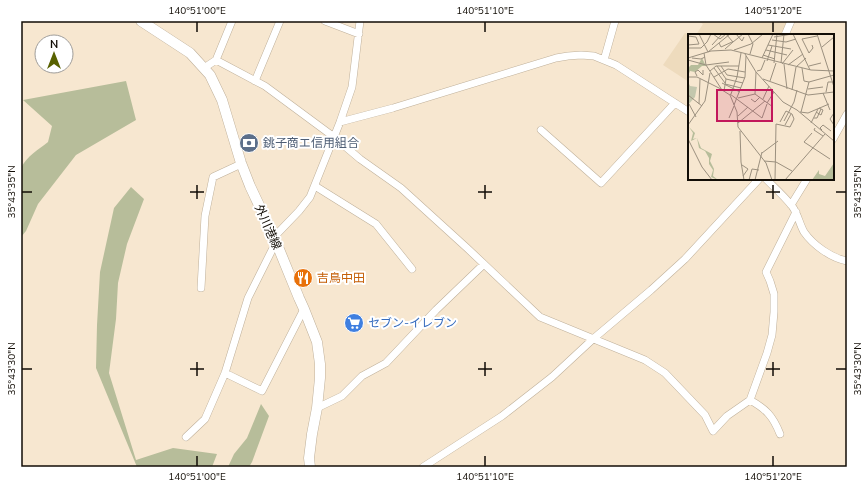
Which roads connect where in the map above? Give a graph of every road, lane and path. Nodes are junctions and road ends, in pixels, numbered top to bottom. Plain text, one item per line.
1 (140, 21) edge
2 (232, 21) edge
3 (280, 21) edge
4 (325, 21) edge
5 (360, 21) edge
6 (615, 21) edge
7 (791, 21) edge
8 (359, 34) junction
9 (785, 34) edge
10 (216, 60) junction
11 (604, 60) junction
12 (204, 68) junction
13 (255, 81) junction
14 (675, 103) junction
15 (688, 111) edge
16 (847, 114) edge
17 (340, 122) junction
18 (541, 130) dead end
19 (334, 137) junction
20 (834, 137) edge
21 (242, 164) junction
22 (759, 180) edge
23 (767, 180) edge
24 (806, 180) edge
25 (315, 186) junction
26 (791, 205) junction
27 (796, 212) junction
28 (275, 239) junction
29 (847, 261) edge
30 (484, 264) junction
31 (412, 269) dead end
32 (201, 288) dead end
33 (304, 309) junction
34 (593, 339) junction
35 (225, 373) junction
36 (750, 400) junction
37 (317, 408) junction
38 (780, 434) dead end
39 (186, 437) dead end
40 (310, 467) edge
41 (423, 467) edge

1 - 12 main road, 外川港線
2 - 10 street
3 - 13 street
4 - 8 street
5 - 8 street
6 - 11 street
7 - 9 street
8 - 17 street
10 - 12 street
10 - 13 street
11 - 14 street
11 - 17 street
12 - 21 main road, 外川港線
13 - 19 street
14 - 15 street
14 - 18 street
16 - 20 street
17 - 19 street
19 - 25 street
19 - 30 street
21 - 28 main road, 外川港線
21 - 32 street
22 - 34 street
23 - 26 street
24 - 26 street
25 - 28 street
25 - 31 street
26 - 27 street
27 - 29 street
27 - 36 street
28 - 33 main road, 外川港線
28 - 35 street
30 - 34 street
30 - 37 street
33 - 35 street
33 - 37 main road, 外川港線
34 - 36 street
34 - 41 street
35 - 39 street
36 - 38 street
37 - 40 main road, 外川港線

